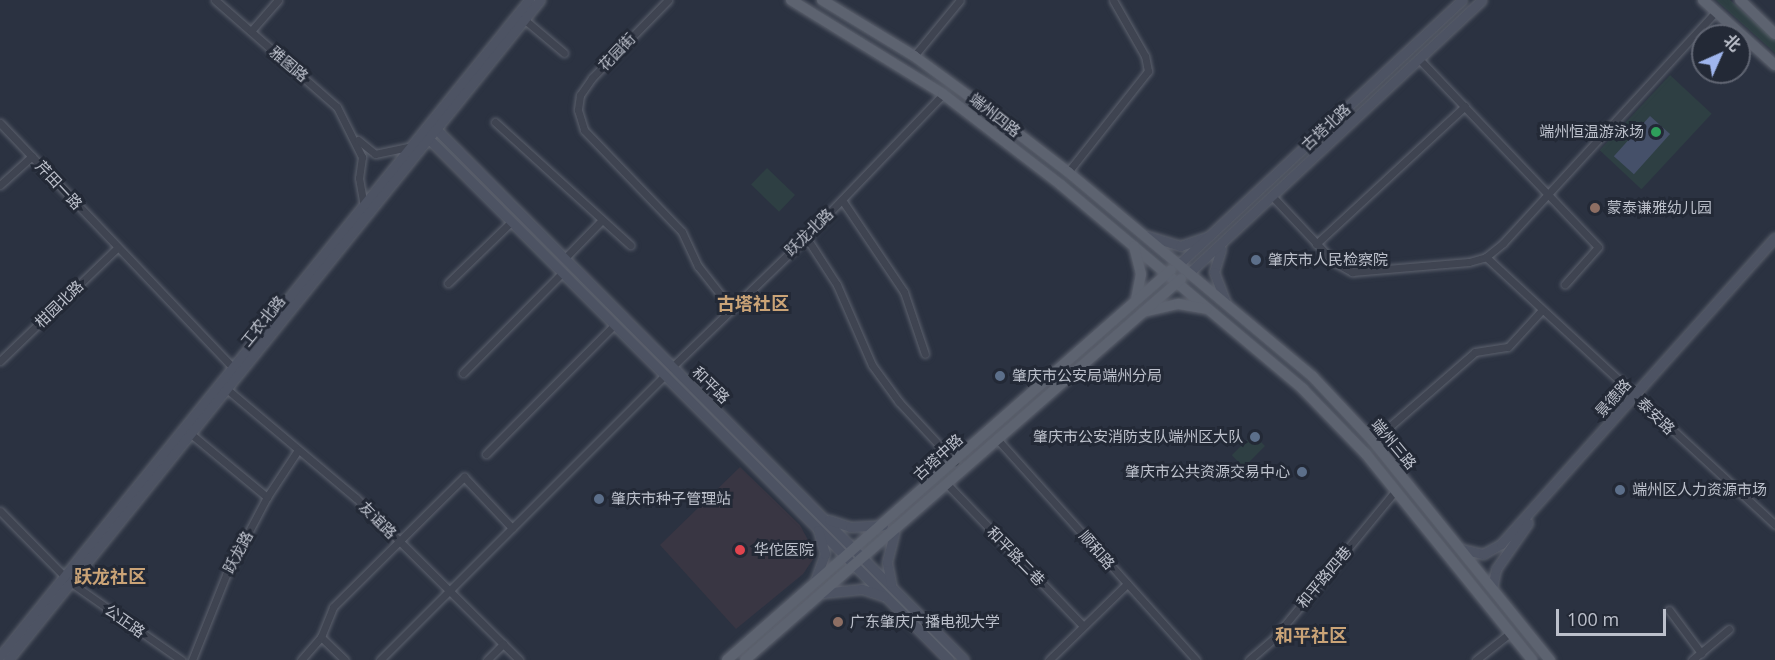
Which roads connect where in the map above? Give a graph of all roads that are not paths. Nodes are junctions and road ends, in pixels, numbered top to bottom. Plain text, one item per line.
1 (215, 0) edge
2 (278, 0) edge
3 (529, 0) edge
4 (540, 0) edge
5 (668, 0) edge
6 (791, 0) edge
7 (822, 0) edge
8 (960, 0) edge
9 (1113, 0) edge
10 (1462, 0) edge
11 (1482, 0) edge
12 (1703, 0) edge
13 (1740, 0) edge
14 (1716, 11) junction
15 (525, 20) junction
16 (251, 31) junction
17 (1775, 34) edge
18 (564, 53) dead end
19 (914, 56) junction
20 (1420, 60) junction
21 (1775, 65) edge
22 (943, 94) junction
23 (1465, 106) junction
24 (495, 122) dead end
25 (0, 123) edge
26 (437, 130) junction
27 (354, 136) junction
28 (429, 139) junction
29 (1027, 140) junction
30 (415, 145) junction
31 (1018, 152) junction
32 (32, 156) junction
33 (1068, 172) junction
34 (0, 185) edge
35 (1546, 196) junction
36 (1273, 197) junction
37 (842, 200) junction
38 (364, 206) junction
39 (603, 220) junction
40 (511, 222) junction
41 (1216, 232) junction
42 (1144, 234) junction
43 (806, 237) junction
44 (1775, 238) edge
45 (1223, 244) junction
46 (1316, 244) junction
47 (630, 245) dead end
48 (1134, 245) junction
49 (1775, 246) edge
50 (117, 248) junction
51 (1486, 257) junction
52 (565, 258) junction
53 (1179, 264) junction
54 (562, 273) junction
55 (1167, 273) junction
56 (1189, 273) junction
57 (1178, 282) junction
58 (448, 283) dead end
59 (1565, 284) dead end
60 (1136, 300) junction
61 (1226, 304) junction
62 (731, 308) junction
63 (1211, 310) junction
64 (1542, 310) junction
65 (1140, 313) junction
66 (614, 325) junction
67 (1091, 348) junction
68 (925, 354) dead end
69 (0, 361) edge
70 (672, 367) junction
71 (233, 368) junction
72 (463, 373) dead end
73 (664, 375) junction
74 (228, 390) junction
75 (1637, 398) junction
76 (191, 434) junction
77 (998, 440) junction
78 (1372, 441) junction
79 (298, 450) junction
80 (486, 454) dead end
81 (955, 462) junction
82 (948, 485) junction
83 (1395, 490) junction
84 (267, 497) junction
85 (0, 511) edge
86 (817, 519) junction
87 (885, 524) junction
88 (1775, 525) edge
89 (512, 528) junction
90 (894, 533) junction
91 (399, 540) junction
92 (1461, 549) junction
93 (850, 552) junction
94 (860, 562) junction
95 (66, 579) junction
96 (815, 581) junction
97 (1127, 584) junction
98 (893, 588) junction
99 (1492, 588) junction
100 (449, 590) junction
101 (822, 593) junction
102 (886, 596) junction
103 (1669, 610) dead end
104 (775, 617) junction
105 (784, 626) junction
106 (1083, 626) junction
107 (1729, 628) dead end
108 (1510, 633) junction
109 (321, 637) junction
110 (503, 644) junction
111 (1701, 653) junction
112 (0, 656) edge
113 (8, 660) edge
114 (181, 660) edge
115 (192, 660) edge
116 (301, 660) edge
117 (345, 660) edge
118 (380, 660) edge
119 (487, 660) edge
120 (519, 660) edge
121 (727, 660) edge
122 (745, 660) edge
123 (949, 660) edge
124 (964, 660) edge
125 (1049, 660) edge
126 (1196, 660) edge
127 (1249, 660) edge
128 (1476, 660) edge
129 (1532, 660) edge
130 (1550, 660) edge
131 (1692, 660) edge

1 - 16 street, 雅图路
2 - 16 street
3 - 30 main road, 工农北路
4 - 15 main road, 工农北路
5 - 62 street, 花园街
6 - 22 main road, 端州四路
7 - 19 main road, 端州四路
8 - 19 street
9 - 33 street
10 - 41 main road, 古塔北路
11 - 20 main road, 古塔北路
12 - 14 main road
13 - 17 main road
14 - 21 main road
14 - 35 street
15 - 18 street
15 - 26 main road, 工农北路
16 - 27 street, 雅图路
19 - 29 main road, 端州四路
20 - 23 street
20 - 36 main road, 古塔北路
22 - 31 main road, 端州四路
22 - 37 street, 跃龙北路
23 - 35 street
23 - 46 street
24 - 39 street
25 - 32 street, 芹田一路
26 - 28 main road, 工农北路
26 - 52 main road, 和平路
27 - 30 street
27 - 38 street
28 - 40 main road, 和平路
28 - 74 main road, 工农北路
29 - 31 main road
29 - 33 main road, 端州四路
30 - 38 main road, 工农北路
31 - 48 main road, 端州四路
32 - 34 street
32 - 50 street, 芹田一路
33 - 42 main road, 端州四路
35 - 51 street
35 - 59 street
36 - 45 main road, 古塔北路
36 - 46 street
37 - 43 street, 跃龙北路
37 - 68 street
38 - 71 main road, 工农北路
39 - 47 street
39 - 52 street
40 - 54 main road, 和平路
40 - 58 street
41 - 42 main road
41 - 53 main road, 古塔北路
42 - 53 main road, 端州四路
43 - 62 street, 跃龙北路
43 - 81 street
44 - 75 main road, 景德路
45 - 56 main road, 古塔北路
45 - 61 main road
46 - 51 street
48 - 55 main road, 端州四路
48 - 60 main road
49 - 75 main road, 景德路
50 - 69 street, 柑园北路
50 - 71 street, 芹田一路
51 - 64 street, 泰安路
52 - 70 main road, 和平路
53 - 55 main road, 古塔中路
53 - 56 main road, 端州四路
54 - 66 main road, 和平路
54 - 72 street
55 - 57 main road, 端州四路
55 - 60 main road, 古塔中路
56 - 57 main road, 古塔中路
56 - 61 main road, 端州三路
57 - 63 main road, 端州三路
57 - 65 main road, 古塔中路
60 - 67 main road, 古塔中路
61 - 78 main road, 端州三路
62 - 70 street, 跃龙北路
63 - 65 main road
63 - 83 main road, 端州三路
64 - 75 street, 泰安路
64 - 78 street
65 - 67 main road, 古塔中路
66 - 73 main road, 和平路
66 - 80 street
67 - 77 main road, 古塔中路
67 - 81 main road, 古塔中路
70 - 86 main road, 和平路
71 - 95 main road, 工农北路
73 - 86 main road, 和平路
73 - 89 street
74 - 76 main road, 工农北路
74 - 79 street, 友谊路
75 - 88 street, 泰安路
75 - 92 main road, 景德路
75 - 99 main road, 景德路
76 - 84 street
76 - 95 main road, 工农北路
77 - 82 main road, 古塔中路
77 - 97 street, 顺和路
78 - 92 main road, 端州三路
79 - 84 street, 跃龙路
79 - 91 street, 友谊路
81 - 87 main road, 古塔中路
82 - 90 main road, 古塔中路
82 - 106 street, 和平路二巷
83 - 108 main road, 端州三路
83 - 127 street, 和平路四巷
84 - 115 street, 跃龙路
85 - 95 street, 公正路
86 - 87 main road
86 - 93 main road, 和平路
86 - 96 main road
87 - 93 main road, 古塔中路
89 - 91 street
89 - 100 street
90 - 94 main road, 古塔中路
90 - 98 main road
91 - 100 street, 友谊路
91 - 109 street
92 - 99 main road, 端州三路
93 - 94 main road, 和平路
93 - 96 main road, 古塔中路
94 - 98 main road, 和平路
94 - 101 main road, 古塔中路
94 - 102 main road, 和平路
95 - 112 main road, 工农北路
95 - 113 main road, 工农北路
95 - 114 street, 公正路
96 - 104 main road, 古塔中路
97 - 106 street
97 - 126 street, 顺和路
98 - 124 main road, 和平路
99 - 130 main road, 端州三路
100 - 110 street, 友谊路
100 - 118 street
101 - 102 main road
101 - 105 main road, 古塔中路
102 - 123 main road, 和平路
103 - 111 street
104 - 105 main road
104 - 121 main road, 古塔中路
105 - 122 main road, 古塔中路
106 - 125 street
107 - 111 street
108 - 128 street
108 - 129 main road, 端州三路
109 - 116 street
109 - 117 street
110 - 119 street
110 - 120 street, 友谊路
111 - 131 street

